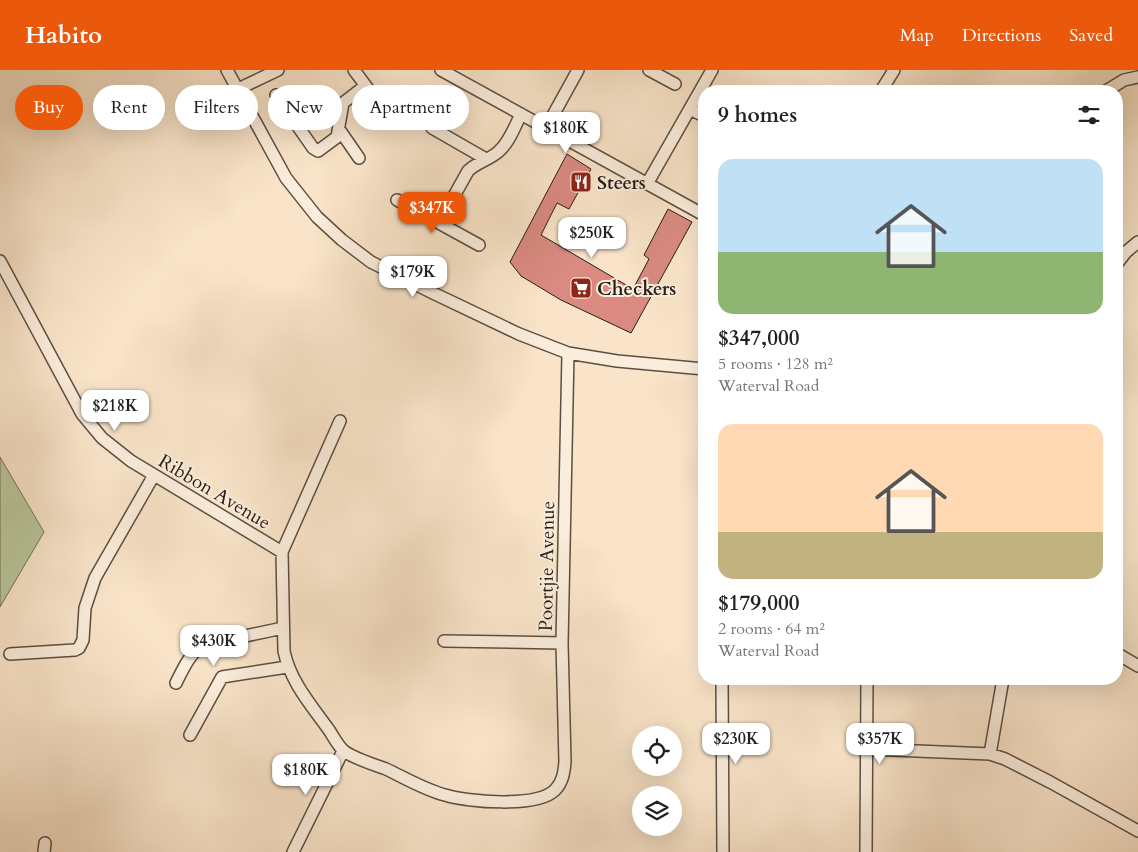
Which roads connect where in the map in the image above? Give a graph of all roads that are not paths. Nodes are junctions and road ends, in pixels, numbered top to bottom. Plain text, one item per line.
1 (227, 70) edge
2 (278, 70) edge
3 (354, 70) edge
4 (441, 70) edge
5 (578, 70) edge
6 (649, 70) edge
7 (712, 70) edge
8 (894, 70) edge
9 (1138, 77) edge
10 (674, 84) dead end
11 (234, 85) edge
12 (246, 85) edge
13 (364, 85) edge
14 (704, 85) edge
15 (885, 85) edge
16 (1116, 85) edge
17 (698, 95) edge
18 (352, 96) edge
19 (690, 109) junction
20 (342, 110) edge
21 (698, 113) edge
22 (521, 114) junction
23 (546, 128) junction
24 (258, 129) edge
25 (301, 130) edge
26 (339, 130) edge
27 (340, 130) edge
28 (435, 130) edge
29 (359, 158) dead end
30 (486, 159) junction
31 (647, 184) junction
32 (397, 200) dead end
33 (698, 212) edge
34 (440, 223) junction
35 (1138, 242) edge
36 (479, 245) dead end
37 (1123, 256) edge
38 (0, 261) edge
39 (568, 354) junction
40 (698, 368) edge
41 (340, 421) dead end
42 (154, 475) junction
43 (282, 552) junction
44 (283, 628) junction
45 (444, 641) dead end
46 (562, 643) junction
47 (10, 654) dead end
48 (1123, 657) edge
49 (288, 666) junction
50 (1138, 666) edge
51 (176, 683) dead end
52 (722, 685) edge
53 (868, 685) edge
54 (1002, 685) edge
55 (190, 735) dead end
56 (868, 749) junction
57 (344, 751) junction
58 (990, 754) junction
59 (1138, 831) edge
60 (293, 852) edge
61 (723, 852) edge
62 (866, 852) edge

1 - 11 street
2 - 12 street
3 - 13 street
4 - 22 street
5 - 23 street
6 - 10 street
7 - 14 street
8 - 15 street
9 - 16 street
17 - 19 street
18 - 20 street
19 - 21 street
19 - 31 street
22 - 23 street
22 - 30 street
23 - 31 street
24 - 39 street
25 - 26 street
27 - 29 street
28 - 30 street
30 - 34 street
31 - 33 street
32 - 34 street
34 - 36 street
35 - 37 street
38 - 42 street, Ribbon Avenue
39 - 40 street
39 - 46 street, Poortjie Avenue
41 - 43 street
42 - 43 street, Ribbon Avenue
42 - 47 street
43 - 44 street
44 - 49 street
44 - 51 street
45 - 46 street
46 - 57 street, Poortjie Avenue
48 - 50 street
49 - 55 street
49 - 57 street
52 - 61 street
53 - 56 street
54 - 58 street
56 - 58 street
56 - 62 street
57 - 60 street
58 - 59 street

